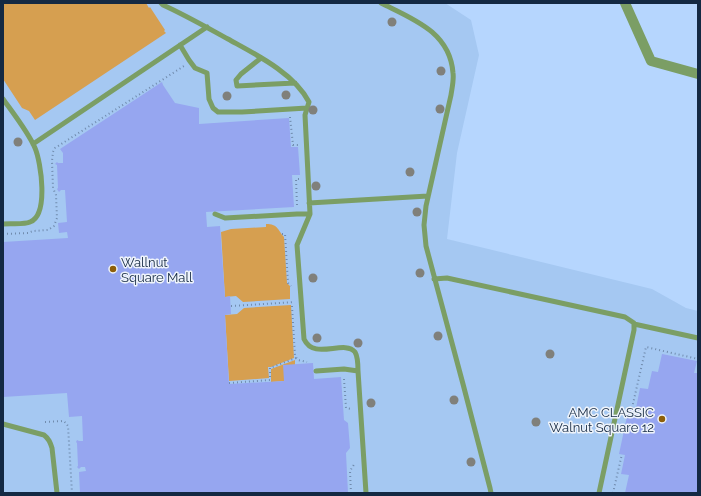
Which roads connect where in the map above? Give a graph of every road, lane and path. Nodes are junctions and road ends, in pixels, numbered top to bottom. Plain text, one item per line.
1 (161, 3) edge
2 (381, 3) edge
3 (625, 3) edge
4 (207, 27) junction
5 (180, 45) junction
6 (261, 58) junction
7 (191, 62) junction
8 (698, 74) edge
9 (295, 83) junction
10 (3, 99) edge
11 (307, 108) junction
12 (290, 117) dead end
13 (33, 144) junction
14 (300, 152) dead end
15 (301, 179) dead end
16 (428, 196) junction
17 (310, 204) junction
18 (297, 205) dead end
19 (215, 214) dead end
20 (310, 214) junction
21 (3, 224) edge
22 (3, 234) edge
23 (282, 234) dead end
24 (434, 279) junction
25 (291, 291) dead end
26 (292, 296) dead end
27 (301, 301) junction
28 (292, 302) junction
29 (231, 306) dead end
30 (634, 324) junction
31 (698, 338) edge
32 (296, 358) junction
33 (698, 359) edge
34 (307, 362) dead end
35 (316, 371) dead end
36 (358, 371) junction
37 (344, 379) dead end
38 (229, 383) dead end
39 (632, 408) dead end
40 (351, 410) dead end
41 (44, 422) dead end
42 (3, 424) edge
43 (622, 454) dead end
44 (355, 463) dead end
45 (56, 493) edge
46 (72, 493) edge
47 (351, 493) edge
48 (366, 493) edge
49 (491, 493) edge
50 (599, 493) edge
51 (614, 493) edge

1 - 4 lane
2 - 16 lane
3 - 8 street
4 - 5 lane
4 - 6 lane
5 - 7 lane
5 - 13 lane
6 - 9 lane
6 - 9 lane
7 - 11 lane
7 - 22 path
9 - 11 lane
10 - 13 lane
11 - 17 lane
12 - 14 path
13 - 21 lane
15 - 18 path
16 - 17 lane
16 - 24 lane
17 - 20 lane
19 - 20 lane
20 - 27 lane
23 - 25 path
24 - 30 lane
24 - 49 lane
26 - 28 path
27 - 28 path
27 - 36 lane
28 - 29 path
28 - 32 path
30 - 31 lane
30 - 50 lane
32 - 34 path
32 - 38 path
33 - 39 path
35 - 36 lane
36 - 48 lane
37 - 40 path
41 - 46 path
42 - 45 lane
43 - 51 path
44 - 47 path

